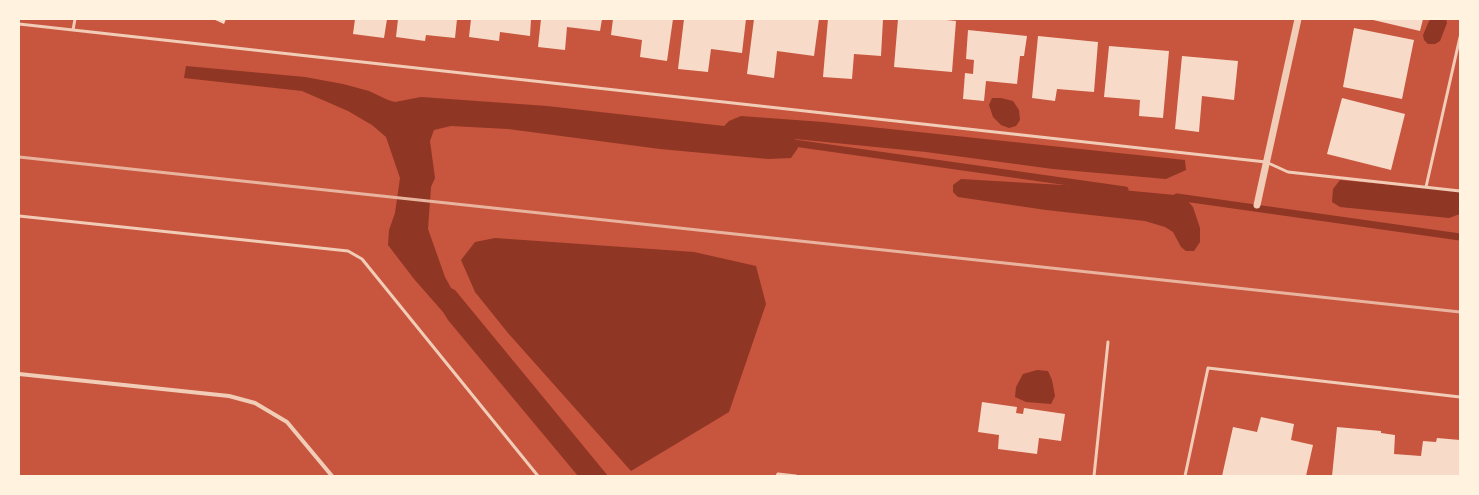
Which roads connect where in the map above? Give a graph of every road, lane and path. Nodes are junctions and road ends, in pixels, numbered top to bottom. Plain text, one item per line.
1 (75, 19) edge
2 (1298, 19) edge
3 (19, 24) edge
4 (73, 30) junction
5 (1460, 38) edge
6 (1266, 162) junction
7 (1426, 188) junction
8 (1460, 191) edge
9 (1257, 205) dead end
10 (19, 216) edge
11 (1108, 342) dead end
12 (19, 374) edge
13 (1460, 397) edge
14 (332, 476) edge
15 (538, 476) edge
16 (777, 476) edge
17 (796, 476) edge
18 (1094, 476) edge
19 (1184, 476) edge

1 - 4 lane
2 - 6 street
3 - 4 lane
4 - 6 lane
5 - 7 lane
6 - 7 lane
6 - 9 street
7 - 8 lane
10 - 15 lane
11 - 18 lane
12 - 14 street
13 - 19 lane
16 - 17 lane

